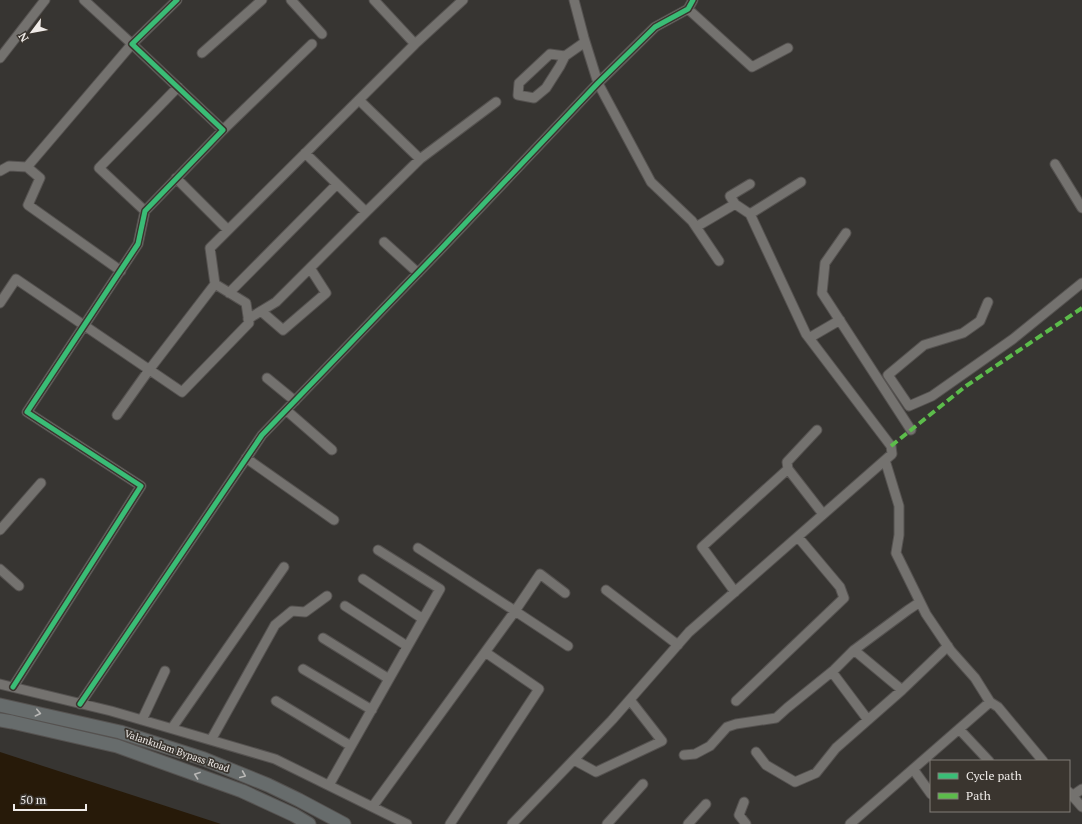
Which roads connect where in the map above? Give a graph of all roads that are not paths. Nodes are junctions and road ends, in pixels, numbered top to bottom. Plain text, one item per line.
1 (45, 0) edge
2 (84, 0) edge
3 (177, 0) edge
4 (262, 0) edge
5 (291, 0) edge
6 (375, 0) edge
7 (463, 0) edge
8 (574, 0) edge
9 (693, 0) edge
10 (688, 9) junction
11 (322, 34) dead end
12 (585, 42) junction
13 (132, 44) junction
14 (312, 44) dead end
15 (415, 44) junction
16 (788, 48) dead end
17 (202, 53) dead end
18 (565, 56) junction
19 (0, 58) edge
20 (598, 83) junction
21 (178, 87) junction
22 (359, 100) junction
23 (496, 102) dead end
24 (223, 130) junction
25 (305, 153) junction
26 (420, 159) junction
27 (1055, 164) dead end
28 (26, 167) junction
29 (0, 171) edge
30 (176, 178) junction
31 (801, 182) dead end
32 (337, 184) junction
33 (750, 184) dead end
34 (735, 204) junction
35 (1082, 208) edge
36 (145, 211) junction
37 (366, 212) junction
38 (750, 214) junction
39 (696, 227) junction
40 (228, 230) junction
41 (846, 232) dead end
42 (384, 242) dead end
43 (719, 261) dead end
44 (310, 268) junction
45 (121, 270) junction
46 (418, 273) junction
47 (1082, 283) edge
48 (215, 284) junction
49 (229, 293) junction
50 (0, 302) edge
51 (988, 302) dead end
52 (261, 311) junction
53 (248, 319) junction
54 (840, 320) junction
55 (84, 326) junction
56 (808, 338) junction
57 (149, 370) junction
58 (267, 378) dead end
59 (295, 401) junction
60 (286, 410) junction
61 (116, 415) dead end
62 (817, 430) dead end
63 (911, 430) dead end
64 (332, 450) dead end
65 (246, 458) junction
66 (885, 460) junction
67 (788, 469) junction
68 (41, 483) dead end
69 (823, 514) junction
70 (334, 520) dead end
71 (0, 530) edge
72 (798, 537) junction
73 (418, 548) dead end
74 (378, 550) dead end
75 (284, 567) dead end
76 (0, 569) edge
77 (363, 579) dead end
78 (19, 586) dead end
79 (606, 590) dead end
80 (735, 592) junction
81 (565, 593) dead end
82 (327, 596) dead end
83 (920, 602) junction
84 (344, 606) dead end
85 (515, 611) junction
86 (423, 619) junction
87 (324, 638) dead end
88 (678, 645) junction
89 (407, 646) junction
90 (568, 646) dead end
91 (948, 646) junction
92 (854, 650) junction
93 (485, 652) junction
94 (303, 669) dead end
95 (165, 671) dead end
96 (832, 672) junction
97 (389, 679) junction
98 (0, 684) edge
99 (13, 687) junction
100 (902, 690) junction
101 (630, 700) junction
102 (276, 701) dead end
103 (736, 701) dead end
104 (990, 702) junction
105 (80, 704) junction
106 (0, 706) edge
107 (14, 708) junction
108 (372, 710) junction
109 (142, 720) junction
110 (868, 720) junction
111 (6, 721) edge
112 (172, 728) junction
113 (959, 729) junction
114 (211, 740) junction
115 (351, 746) junction
116 (756, 752) dead end
117 (684, 755) dead end
118 (574, 760) junction
119 (988, 760) edge
120 (1042, 760) edge
121 (913, 769) junction
122 (643, 784) dead end
123 (329, 785) junction
124 (1082, 790) edge
125 (930, 793) edge
126 (1071, 794) edge
127 (744, 802) dead end
128 (706, 804) dead end
129 (373, 806) junction
130 (1082, 807) edge
131 (309, 824) edge
132 (344, 824) edge
133 (407, 824) edge
134 (450, 824) edge
135 (512, 824) edge
136 (608, 824) edge
137 (688, 824) edge
138 (746, 824) edge
139 (850, 824) edge

1 - 19 street
2 - 13 street
3 - 13 street
4 - 17 street
5 - 11 street
6 - 15 street
7 - 15 street
8 - 12 street
9 - 10 street
10 - 16 street
10 - 20 street
12 - 18 street
12 - 20 street
13 - 21 street
13 - 28 street
14 - 24 street
15 - 22 street
18 - 18 street
20 - 39 street
20 - 46 street
21 - 24 street
21 - 36 street
22 - 25 street
22 - 26 street
23 - 26 street
24 - 30 street
25 - 32 street
25 - 40 street
26 - 37 street
27 - 35 street
28 - 29 street
28 - 45 street
30 - 36 street
30 - 40 street
31 - 38 street
32 - 37 street
32 - 49 street
33 - 34 street
34 - 38 street
34 - 39 street
36 - 45 street
37 - 44 street
38 - 56 street
39 - 43 street
40 - 48 street
41 - 54 street
42 - 46 street
44 - 52 street
44 - 52 street
45 - 55 street
46 - 59 street
47 - 51 street
48 - 49 street
48 - 57 street
49 - 53 street
50 - 55 street
52 - 53 street
53 - 57 street
54 - 56 street
54 - 63 street
55 - 57 street
55 - 99 street
56 - 66 street
57 - 61 street
58 - 59 street
59 - 60 street
60 - 64 street
60 - 65 street
62 - 67 street
65 - 70 street
65 - 105 street
66 - 69 street
66 - 83 street
67 - 69 street
67 - 80 street
68 - 71 street
69 - 72 street
72 - 80 street
72 - 103 street
73 - 85 street
74 - 86 street
75 - 112 street
76 - 78 street
77 - 86 street
79 - 88 street
80 - 88 street
81 - 85 street
82 - 114 street
83 - 91 street
83 - 92 street
84 - 89 street
85 - 90 street
85 - 93 street
86 - 89 street
87 - 97 street
88 - 101 street
89 - 97 street
91 - 100 street
91 - 104 street
92 - 96 street
92 - 100 street
93 - 129 street
93 - 134 street
94 - 108 street
95 - 109 street
96 - 110 street
96 - 117 street
97 - 108 street
98 - 99 street
99 - 105 street
100 - 110 street
101 - 118 street
101 - 118 street
102 - 115 street
104 - 113 street
104 - 120 street
105 - 109 street
106 - 107 main road, Valankulam Bypass Road
107 - 111 main road
107 -> 132 main road, Valankulam Bypass Road
108 - 115 street
109 - 112 street
110 - 116 street
131 -> 111 main road, Valankulam Bypass Road
112 - 114 street
113 - 119 street
113 - 121 street
114 - 123 street
115 - 123 street
118 - 135 street
121 - 125 street
121 - 139 street
122 - 136 street
123 - 129 street
124 - 126 street
126 - 130 street
127 - 138 street
128 - 137 street
129 - 133 street

